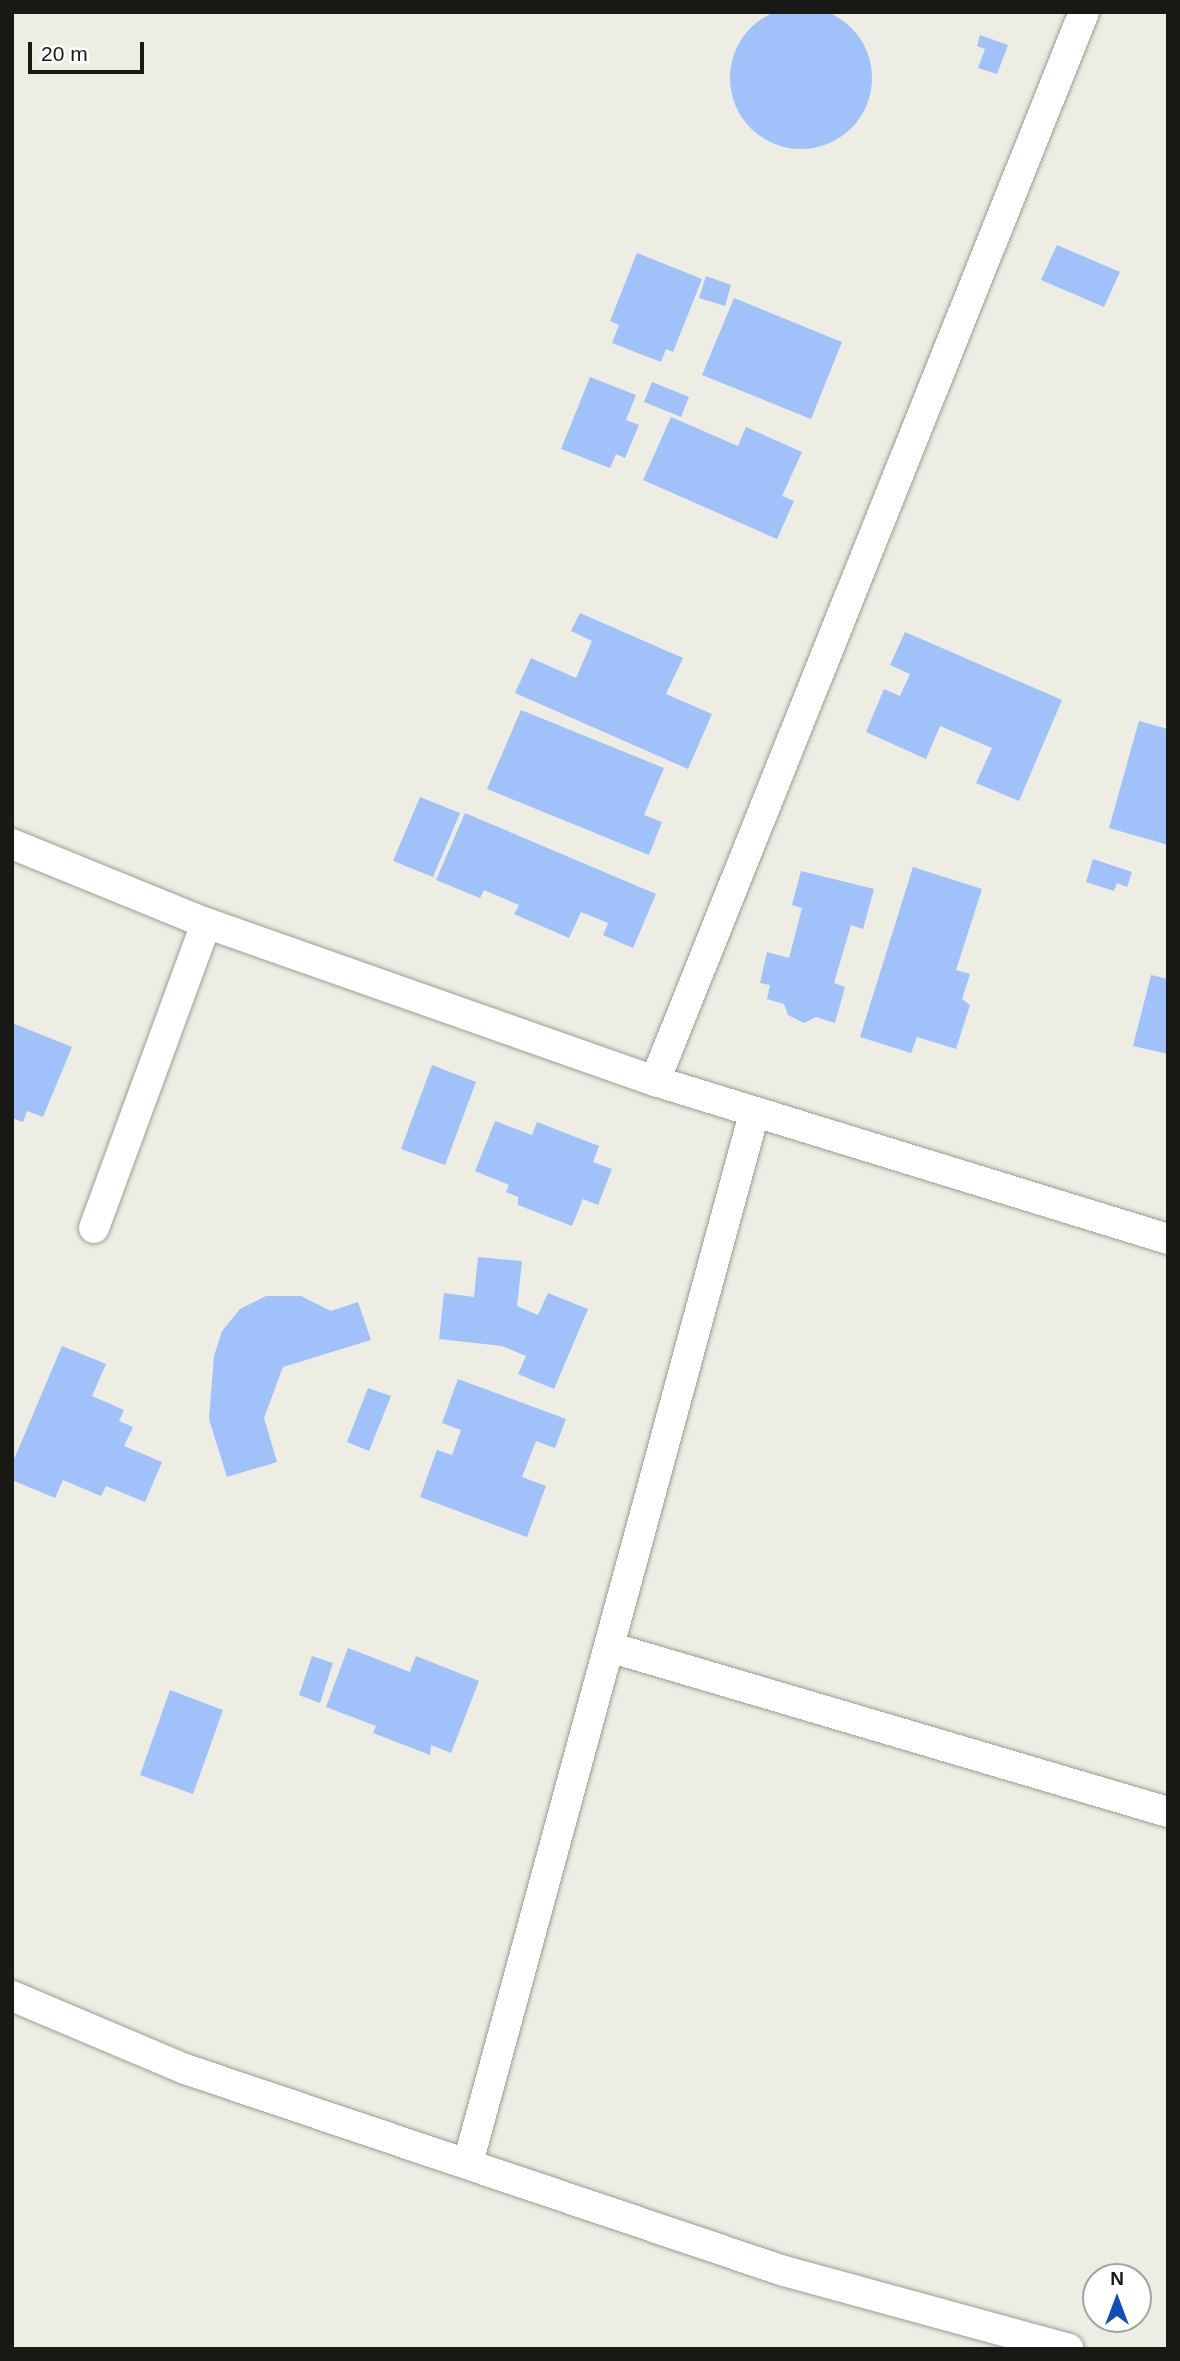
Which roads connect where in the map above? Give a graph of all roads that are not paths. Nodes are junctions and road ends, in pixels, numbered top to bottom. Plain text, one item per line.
1 (1084, 12) edge
2 (12, 844) edge
3 (206, 923) junction
4 (655, 1081) junction
5 (754, 1114) junction
6 (94, 1228) dead end
7 (1168, 1239) edge
8 (609, 1647) junction
9 (1168, 1812) edge
10 (12, 1996) edge
11 (468, 2163) junction
12 (1069, 2349) edge

1 - 4 street
2 - 3 street
3 - 4 street
3 - 6 street
4 - 5 street
5 - 7 street
5 - 8 street
8 - 9 street
8 - 11 street
10 - 11 street
11 - 12 street

